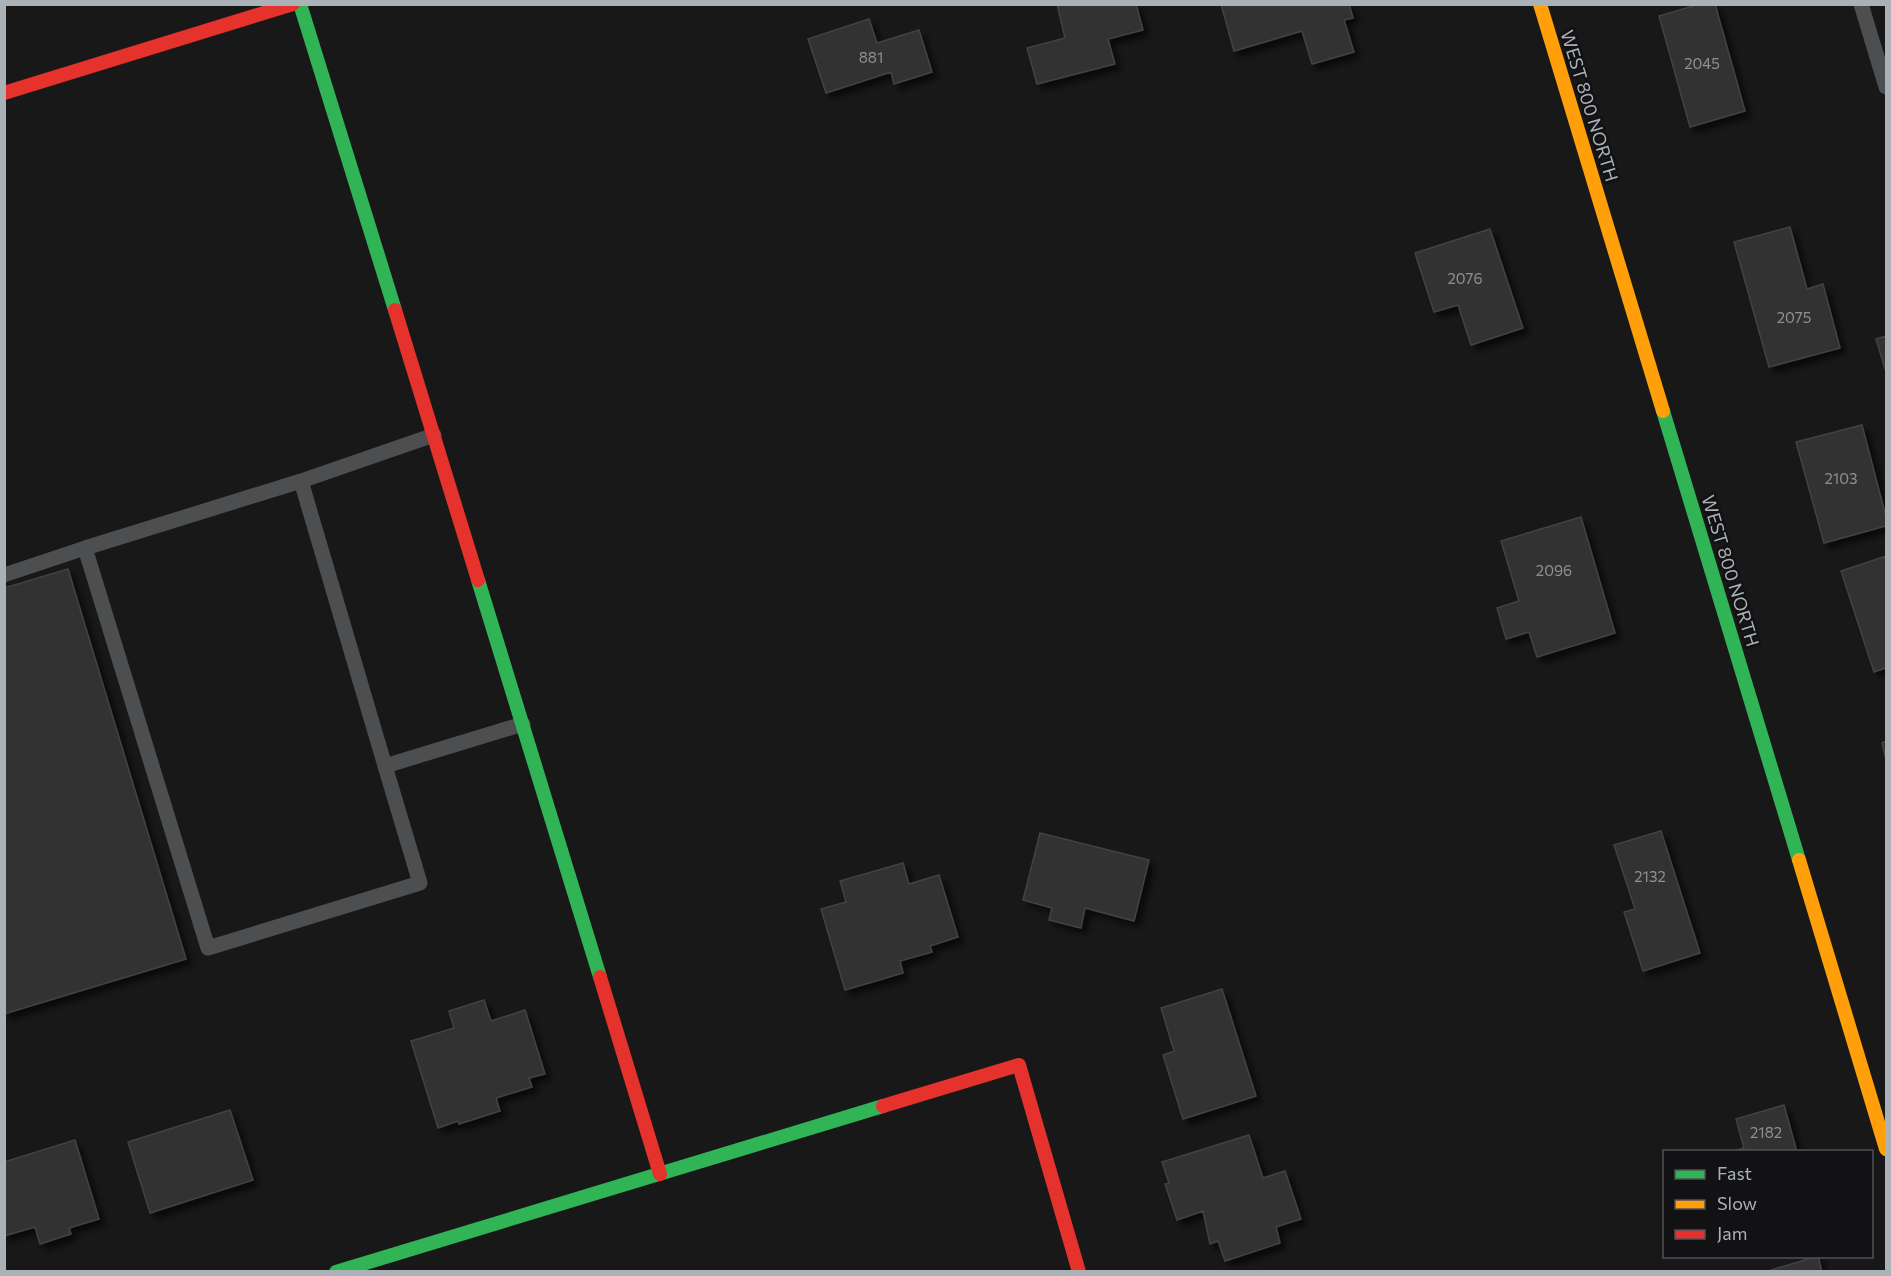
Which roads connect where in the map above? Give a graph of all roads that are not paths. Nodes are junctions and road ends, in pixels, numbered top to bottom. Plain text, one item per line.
1 (293, 4) edge
2 (300, 4) edge
3 (1540, 4) edge
4 (1861, 4) edge
5 (1887, 87) edge
6 (4, 93) edge
7 (434, 435) junction
8 (301, 480) junction
9 (85, 549) junction
10 (4, 574) edge
11 (523, 724) junction
12 (385, 766) junction
13 (1887, 1149) edge
14 (660, 1174) junction
15 (336, 1272) edge
16 (1080, 1272) edge

1 - 6 street
2 - 7 street
3 - 13 street, WEST 800 NORTH
4 - 5 lane
7 - 8 lane
7 - 11 street
8 - 9 lane
8 - 12 lane
9 - 10 lane
9 - 12 lane
11 - 12 lane
11 - 14 street
14 - 15 street
14 - 16 street

